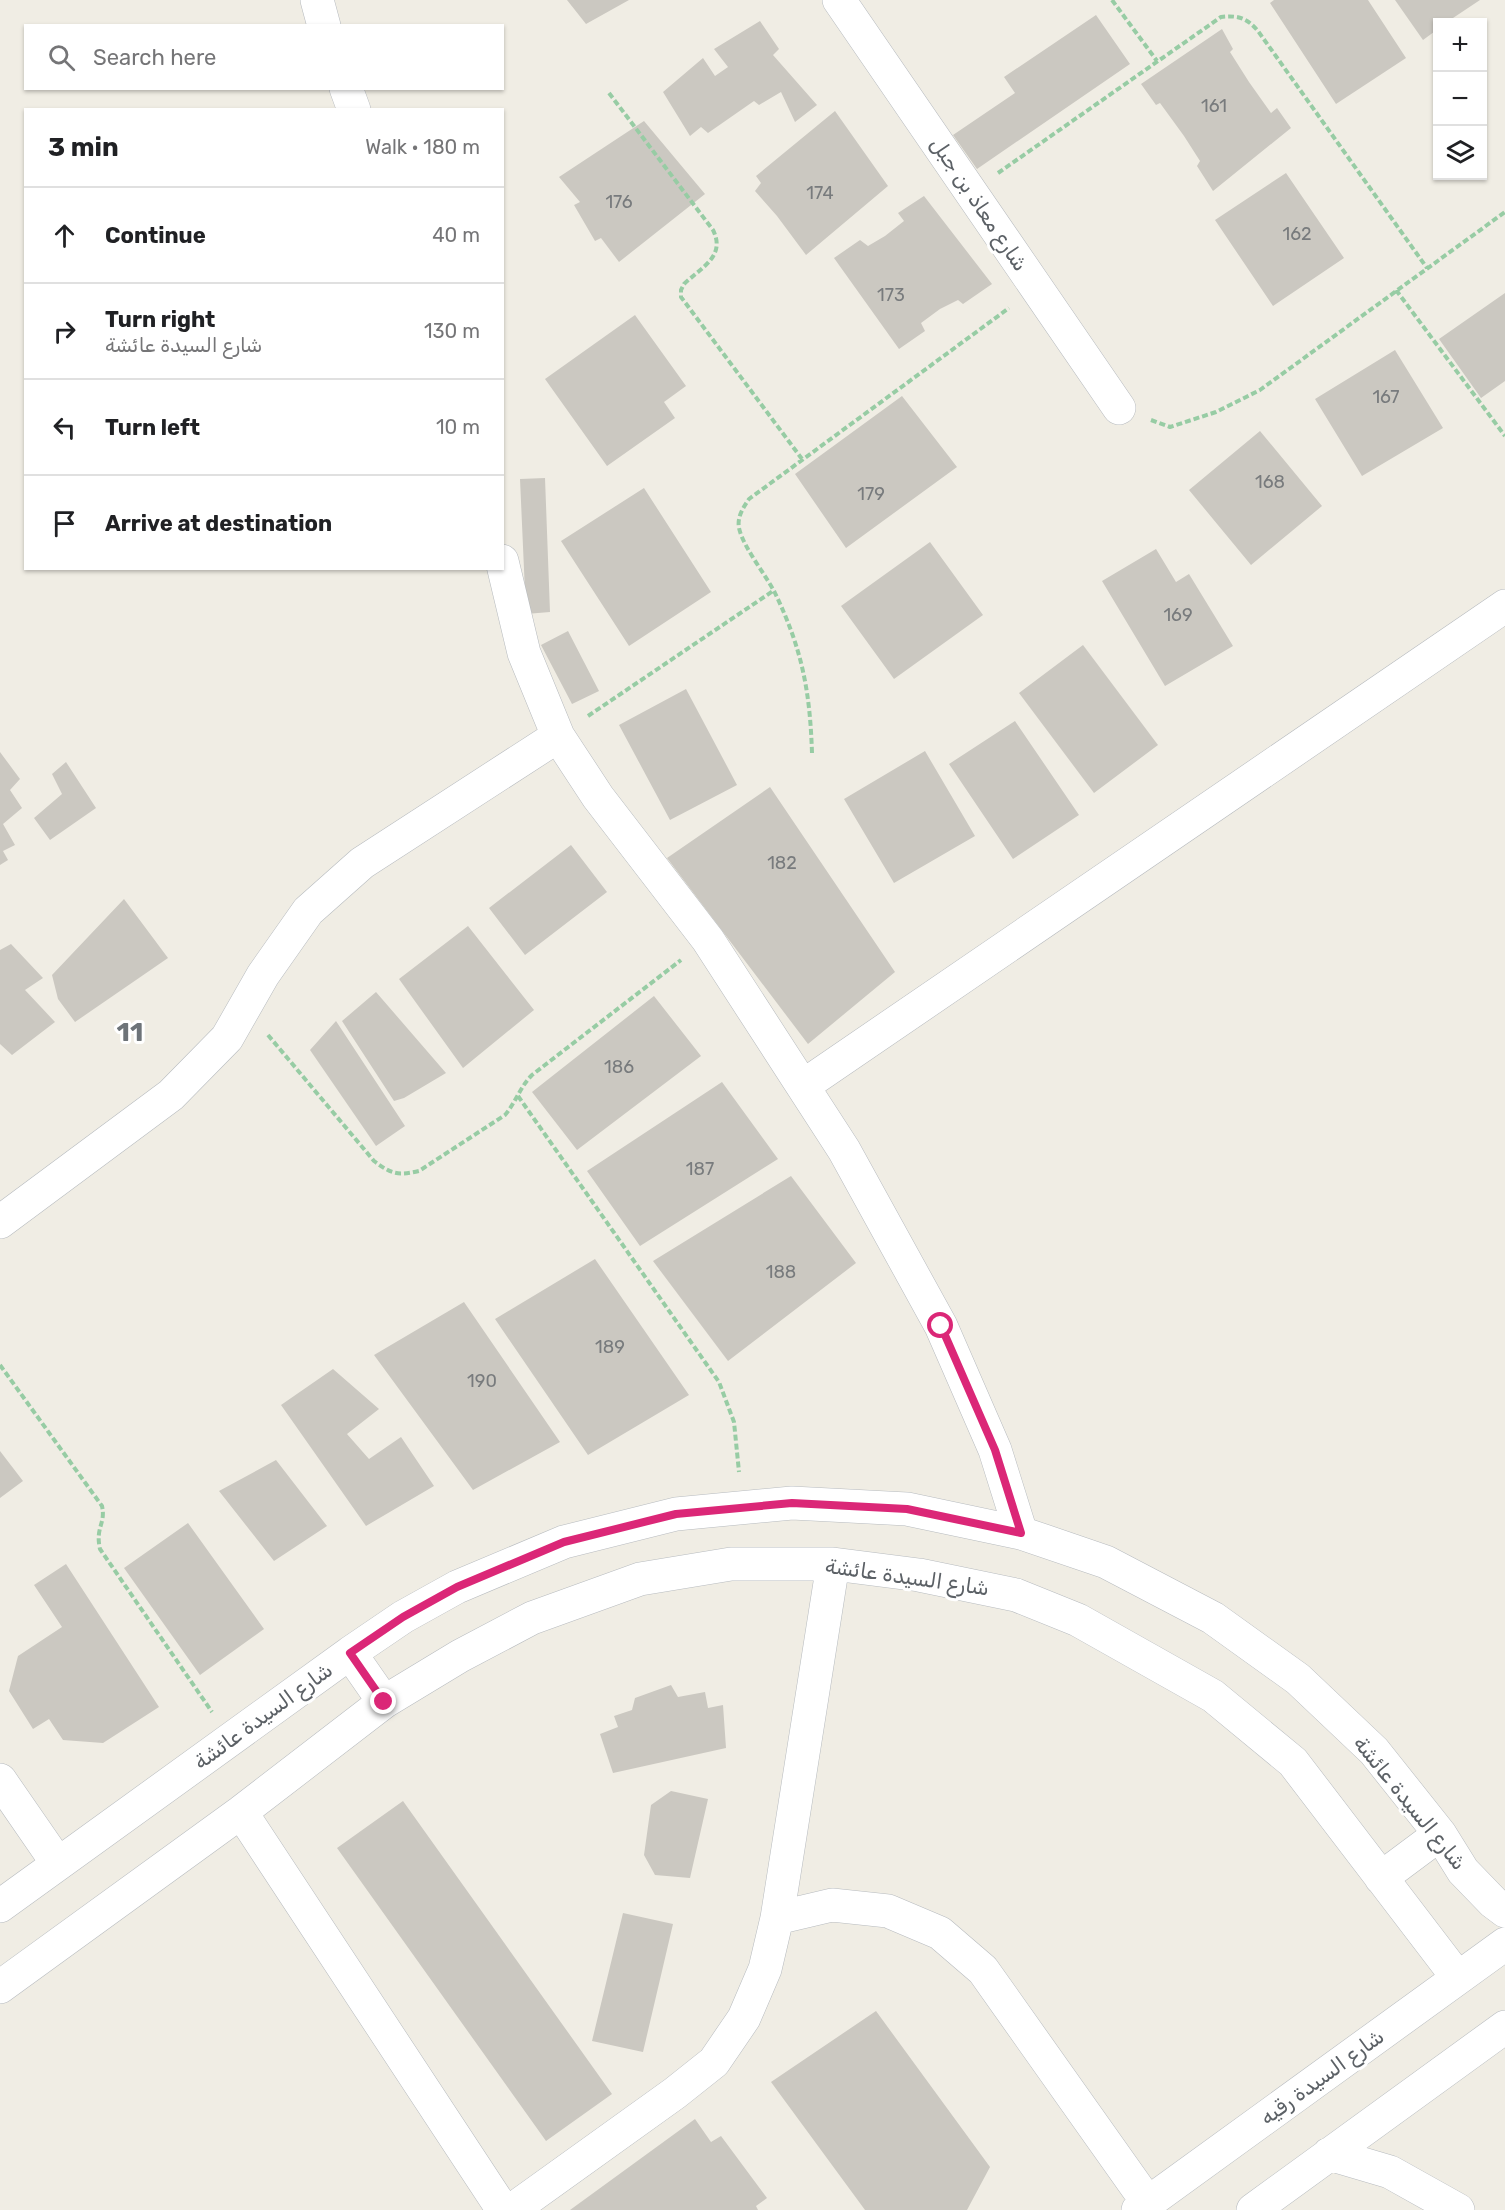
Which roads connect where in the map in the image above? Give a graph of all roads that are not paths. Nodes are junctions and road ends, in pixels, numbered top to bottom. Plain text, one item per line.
1 (317, 0) edge
2 (839, 0) edge
3 (323, 24) edge
4 (347, 90) edge
5 (353, 108) edge
6 (1119, 408) road end
7 (504, 569) edge
8 (1505, 606) edge
9 (558, 736) junction
10 (803, 1086) junction
11 (0, 1222) edge
12 (1021, 1533) junction
13 (833, 1564) junction
14 (350, 1653) junction
15 (384, 1702) junction
16 (0, 1780) edge
17 (241, 1812) junction
18 (1440, 1834) junction
19 (58, 1864) junction
20 (1381, 1878) junction
21 (0, 1906) edge
22 (1505, 1911) edge
23 (777, 1918) junction
24 (1505, 1944) edge
25 (1458, 1978) junction
26 (0, 1987) edge
27 (1505, 2027) edge
28 (1329, 2154) junction
29 (1143, 2206) edge
30 (502, 2210) edge
31 (512, 2210) edge
32 (1253, 2210) edge
33 (1458, 2210) edge

1 - 3 street
2 - 6 street, شارع معاذ بن جبل
4 - 5 street
7 - 9 street
8 - 10 street
9 - 10 street
9 - 11 street
10 - 12 street
12 - 14 street, شارع السيدة عائشة
12 - 18 street, شارع السيدة عائشة
13 - 15 street, شارع السيدة عائشة
13 - 20 street, شارع السيدة عائشة
13 - 23 street
14 - 15 street
14 - 19 street, شارع السيدة عائشة
15 - 17 street, شارع السيدة عائشة
16 - 19 street
17 - 26 street, شارع السيدة عائشة
17 - 30 street
18 - 20 street
18 - 22 street, شارع السيدة عائشة
19 - 21 street, شارع السيدة عائشة
20 - 25 street, شارع السيدة عائشة
23 - 29 street
23 - 31 street
24 - 25 street, شارع السيدة رقيه
25 - 29 street, شارع السيدة رقيه
27 - 28 street
28 - 32 street
28 - 33 street

